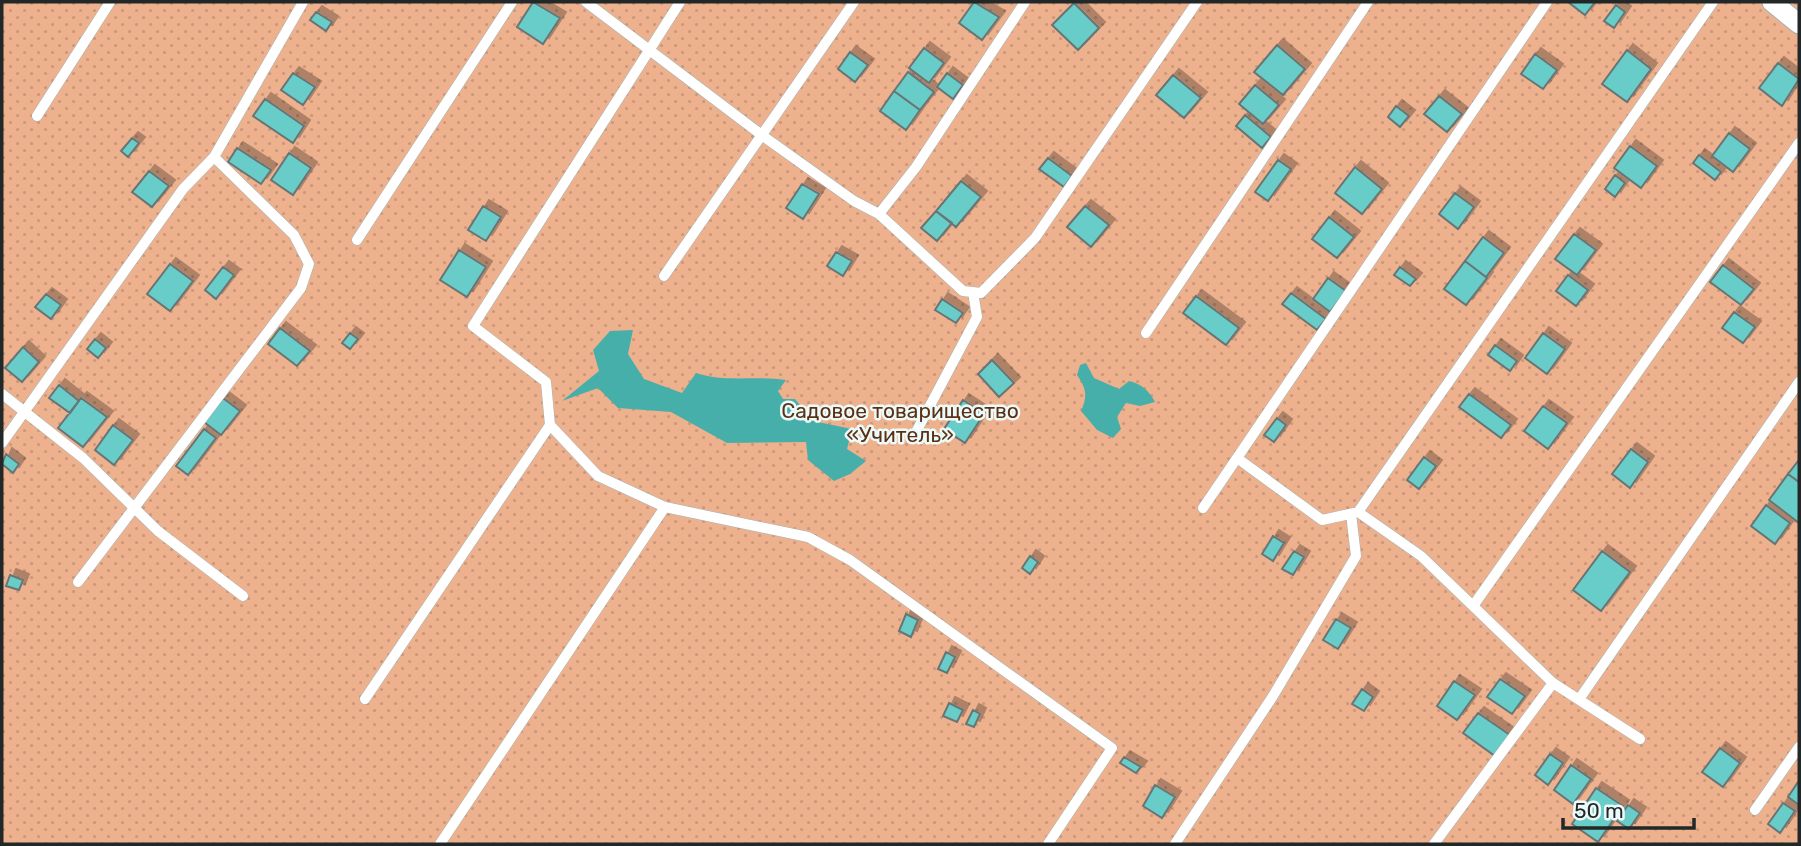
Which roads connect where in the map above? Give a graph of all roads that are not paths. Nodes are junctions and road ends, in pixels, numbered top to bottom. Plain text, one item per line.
1 (110, 2) edge
2 (303, 2) edge
3 (512, 2) edge
4 (586, 2) edge
5 (680, 2) edge
6 (854, 2) edge
7 (1025, 2) edge
8 (1197, 2) edge
9 (1368, 2) edge
10 (1547, 2) edge
11 (1713, 2) edge
12 (1772, 2) edge
13 (1799, 24) edge
14 (648, 49) junction
15 (37, 116) dead end
16 (763, 136) junction
17 (1799, 143) edge
18 (214, 157) junction
19 (879, 214) junction
20 (358, 240) dead end
21 (664, 276) dead end
22 (973, 292) junction
23 (1146, 333) dead end
24 (1799, 382) edge
25 (2, 394) edge
26 (23, 411) junction
27 (550, 425) junction
28 (916, 432) dead end
29 (2, 443) edge
30 (1237, 458) junction
31 (136, 507) junction
32 (665, 508) junction
33 (1203, 508) dead end
34 (1354, 513) junction
35 (78, 582) dead end
36 (243, 596) dead end
37 (1473, 606) junction
38 (1553, 683) junction
39 (1580, 698) junction
40 (365, 699) dead end
41 (1640, 739) dead end
42 (1799, 747) edge
43 (1755, 810) dead end
44 (440, 844) edge
45 (1048, 844) edge
46 (1175, 844) edge
47 (1434, 844) edge

1 - 15 lane
2 - 18 lane
3 - 20 lane
4 - 14 lane
5 - 14 lane
6 - 16 lane
7 - 19 lane
8 - 22 lane
9 - 23 lane
10 - 30 lane
11 - 34 lane
12 - 13 street
14 - 16 lane
14 - 27 lane
16 - 19 lane
16 - 21 lane
17 - 37 lane
18 - 26 lane
18 - 31 lane
19 - 22 lane
22 - 28 lane
24 - 39 lane
25 - 26 lane
26 - 29 lane
26 - 31 lane
27 - 32 lane
27 - 40 lane
30 - 33 lane
30 - 34 lane
31 - 35 lane
31 - 36 lane
32 - 44 lane
32 - 45 lane
34 - 37 lane
34 - 46 lane
37 - 38 lane
38 - 39 lane
38 - 47 lane
39 - 41 lane
42 - 43 lane

